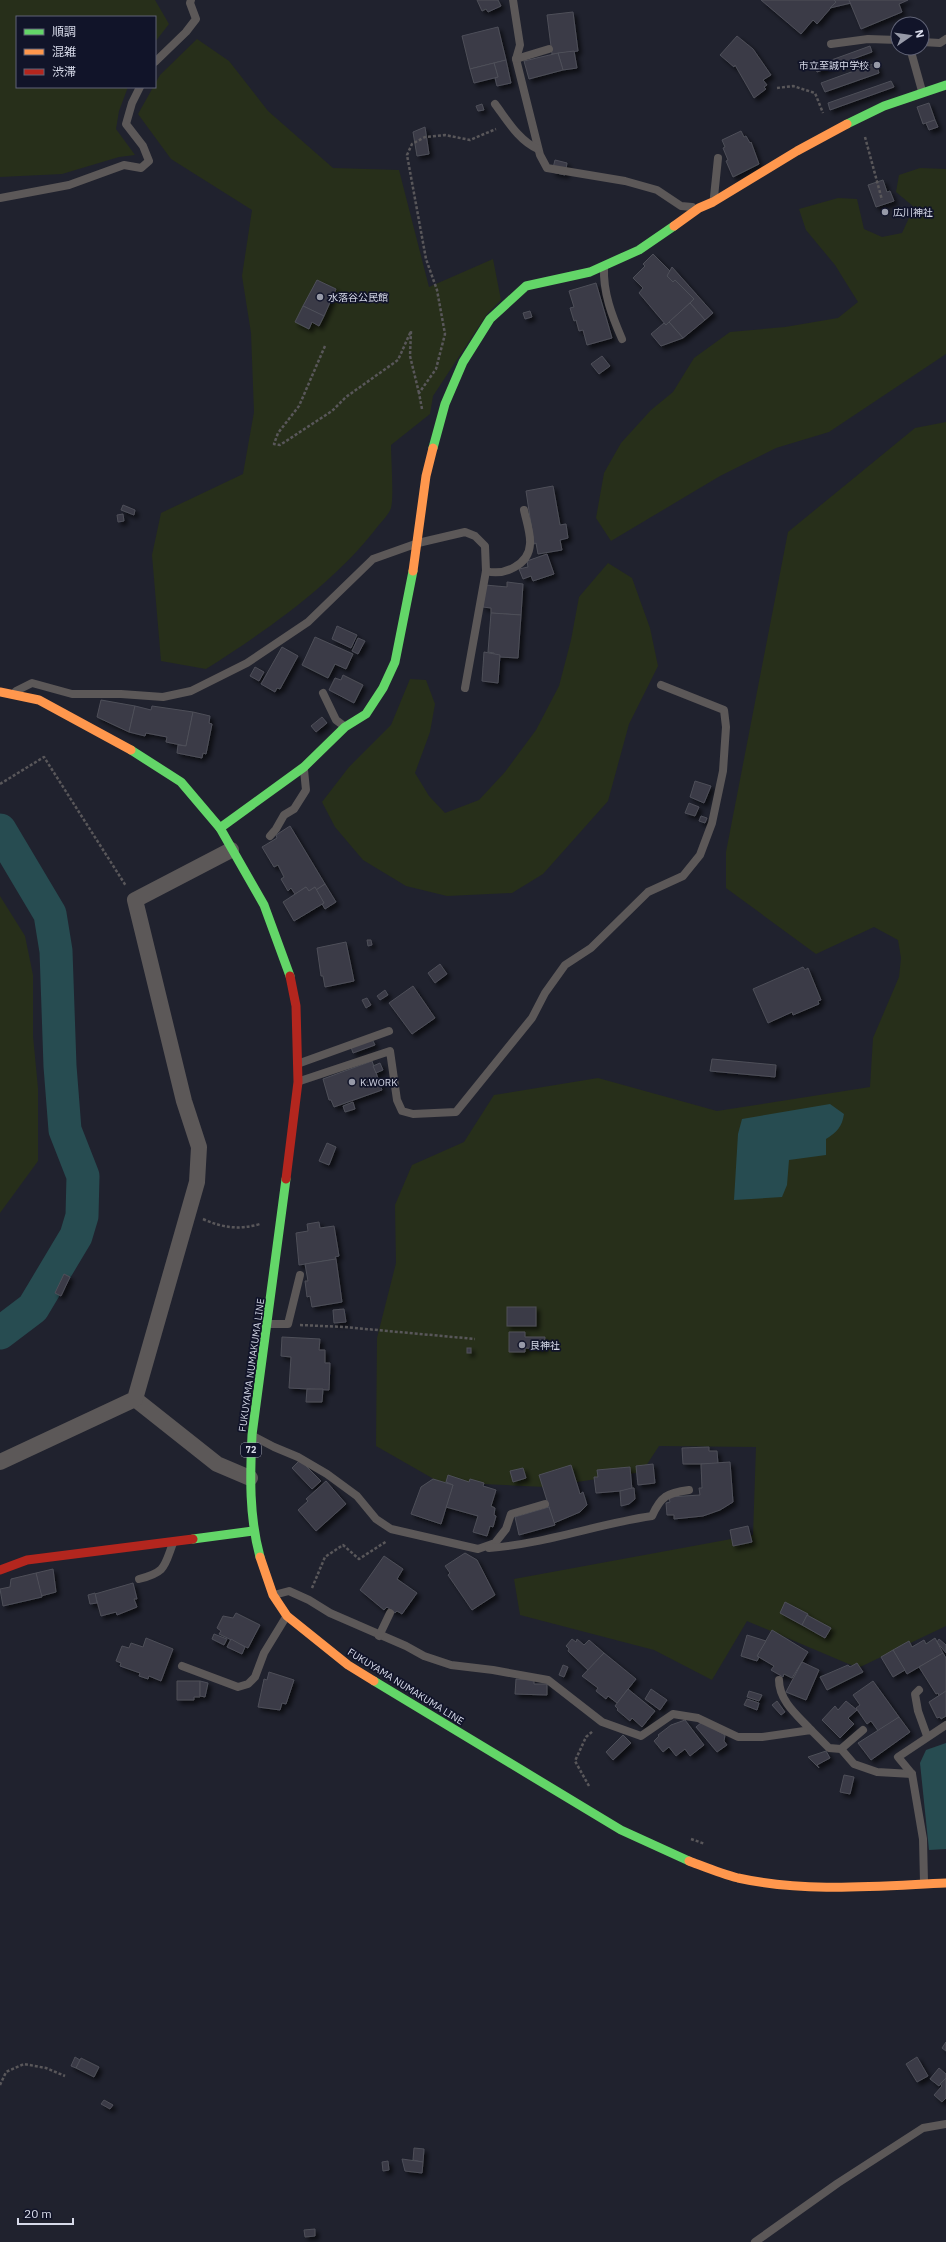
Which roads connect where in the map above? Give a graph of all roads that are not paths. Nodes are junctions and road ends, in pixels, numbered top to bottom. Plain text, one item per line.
1 (191, 0) edge
2 (513, 0) edge
3 (946, 39) edge
4 (890, 40) edge
5 (930, 42) edge
6 (831, 44) dead end
7 (550, 49) dead end
8 (912, 56) edge
9 (516, 59) junction
10 (156, 61) edge
11 (946, 85) edge
12 (140, 88) edge
13 (922, 91) junction
14 (496, 104) dead end
15 (538, 149) junction
16 (718, 158) dead end
17 (0, 198) edge
18 (713, 202) junction
19 (699, 208) junction
20 (604, 266) junction
21 (622, 339) dead end
22 (524, 510) dead end
23 (418, 542) junction
24 (486, 572) junction
25 (661, 685) dead end
26 (465, 688) dead end
27 (0, 692) edge
28 (323, 693) dead end
29 (12, 694) junction
30 (344, 727) junction
31 (304, 767) junction
32 (220, 828) junction
33 (270, 836) dead end
34 (231, 850) junction
35 (389, 1031) dead end
36 (298, 1064) junction
37 (298, 1082) junction
38 (300, 1275) dead end
39 (268, 1324) junction
40 (135, 1399) junction
41 (252, 1435) junction
42 (0, 1462) edge
43 (250, 1478) junction
44 (689, 1490) dead end
45 (545, 1504) dead end
46 (253, 1531) junction
47 (174, 1540) junction
48 (478, 1549) junction
49 (0, 1570) edge
50 (139, 1579) dead end
51 (273, 1595) junction
52 (390, 1613) dead end
53 (287, 1616) junction
54 (379, 1636) junction
55 (182, 1666) dead end
56 (779, 1680) dead end
57 (919, 1690) dead end
58 (946, 1725) edge
59 (811, 1730) junction
60 (863, 1730) dead end
61 (927, 1736) junction
62 (841, 1749) junction
63 (912, 1774) junction
64 (924, 1883) junction
65 (946, 1883) edge
66 (946, 2124) edge
67 (755, 2242) edge

1 - 10 lane
2 - 9 lane
3 - 5 lane
4 - 6 lane
7 - 9 lane
8 - 13 lane
9 - 15 lane
11 - 13 main road
12 - 17 lane
13 - 18 main road
14 - 15 lane
15 - 19 lane
16 - 18 lane
18 - 19 main road
19 - 20 main road
20 - 21 lane
20 - 23 main road
22 - 24 lane
23 - 24 lane
23 - 29 lane
23 - 30 main road
24 - 26 lane
25 - 37 lane
27 - 29 main road, FUKUYAMA NUMAKUMA LINE / 72
28 - 30 lane
29 - 32 main road, FUKUYAMA NUMAKUMA LINE / 72
30 - 31 main road
31 - 32 main road
31 - 33 lane
32 - 34 main road, FUKUYAMA NUMAKUMA LINE / 72
34 - 36 main road, FUKUYAMA NUMAKUMA LINE / 72
34 - 40 street
35 - 36 lane
36 - 37 main road, FUKUYAMA NUMAKUMA LINE / 72
37 - 39 main road, FUKUYAMA NUMAKUMA LINE / 72
38 - 39 lane
39 - 41 main road, FUKUYAMA NUMAKUMA LINE / 72
40 - 42 street
40 - 43 street
41 - 43 main road, FUKUYAMA NUMAKUMA LINE / 72
41 - 48 lane
43 - 46 main road, FUKUYAMA NUMAKUMA LINE / 72
44 - 48 lane
45 - 48 lane
46 - 47 main road
46 - 51 main road, FUKUYAMA NUMAKUMA LINE / 72
47 - 49 main road
47 - 50 lane
51 - 53 main road, FUKUYAMA NUMAKUMA LINE / 72
51 - 54 lane
52 - 54 lane
53 - 55 lane
53 - 64 main road, FUKUYAMA NUMAKUMA LINE / 72
54 - 59 lane
56 - 59 lane
57 - 61 lane
58 - 61 lane
59 - 62 lane
60 - 62 lane
61 - 63 lane
62 - 63 lane
63 - 64 lane
64 - 65 main road, FUKUYAMA NUMAKUMA LINE / 72
66 - 67 lane

